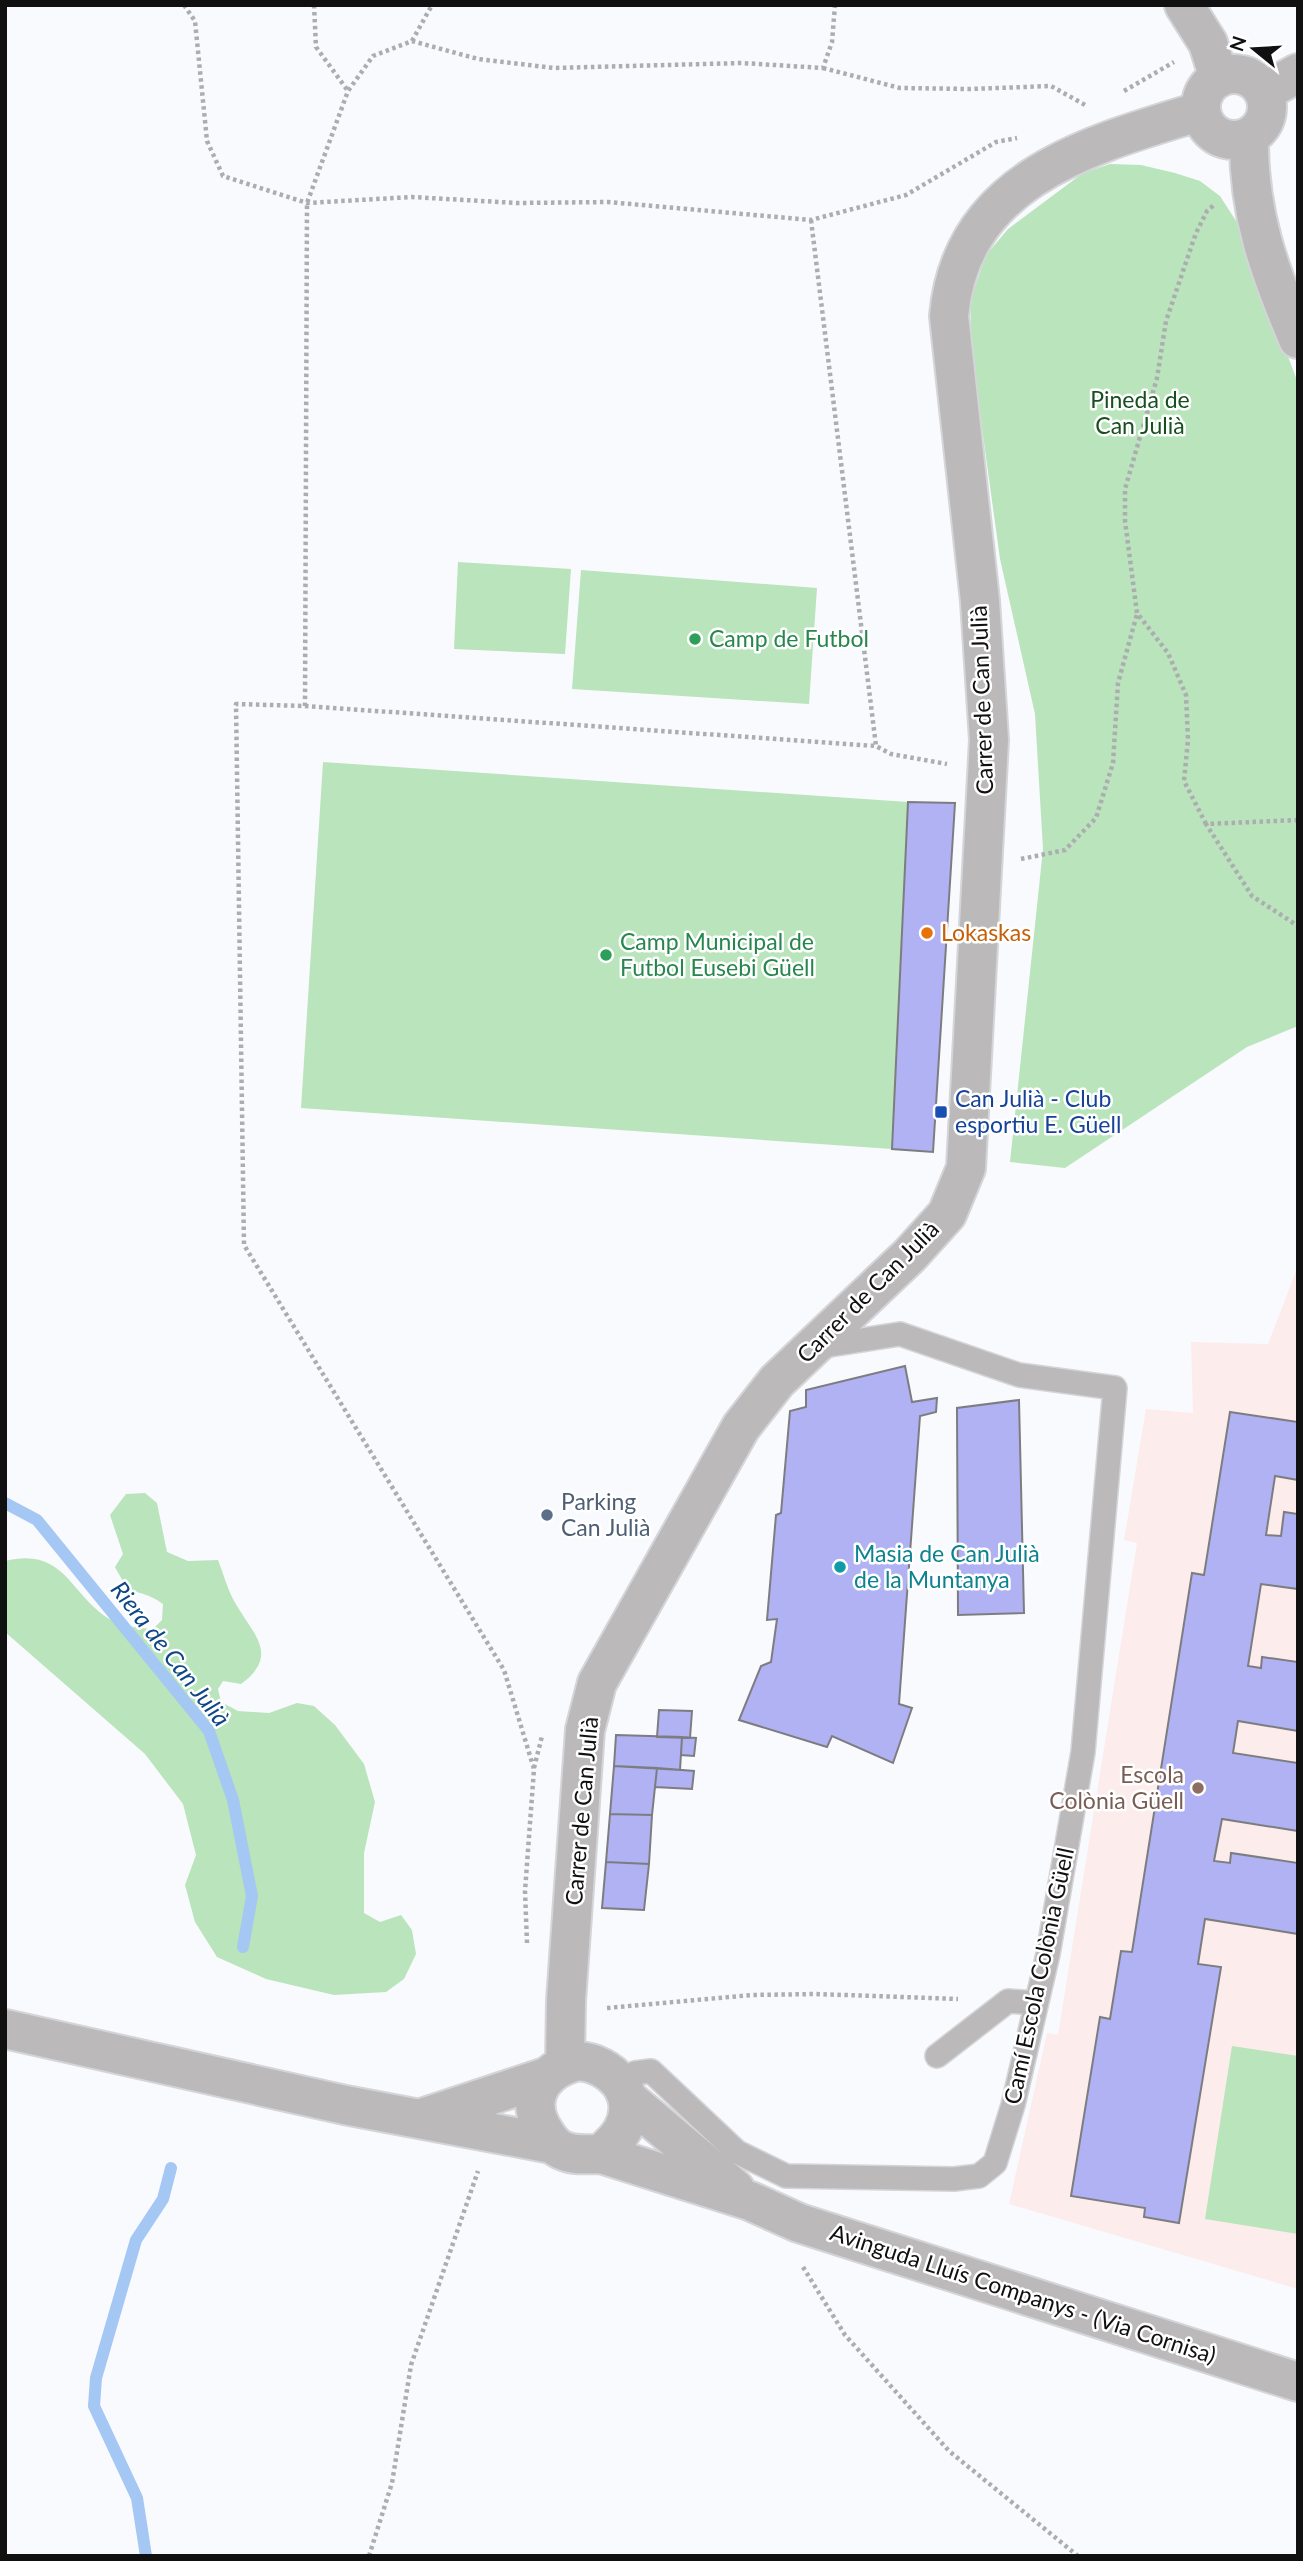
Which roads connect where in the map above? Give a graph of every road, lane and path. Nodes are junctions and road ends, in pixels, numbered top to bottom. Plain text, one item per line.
1 (184, 5) edge
2 (314, 5) edge
3 (432, 5) edge
4 (835, 5) edge
5 (1184, 5) edge
6 (412, 41) junction
7 (823, 68) junction
8 (1298, 73) edge
9 (1219, 78) junction
10 (348, 92) junction
11 (1264, 92) junction
12 (1092, 109) dead end
13 (1201, 111) junction
14 (1249, 137) junction
15 (1075, 153) junction
16 (1248, 177) junction
17 (307, 203) junction
18 (811, 220) junction
19 (1298, 339) edge
20 (1137, 613) junction
21 (305, 706) junction
22 (876, 746) junction
23 (960, 764) dead end
24 (1298, 820) edge
25 (1206, 824) junction
26 (984, 859) junction
27 (1298, 926) edge
28 (811, 1348) junction
29 (528, 1945) dead end
30 (1008, 2001) junction
31 (1035, 2003) junction
32 (604, 2008) dead end
33 (5, 2029) edge
34 (937, 2056) dead end
35 (555, 2071) junction
36 (625, 2078) junction
37 (416, 2119) junction
38 (495, 2135) junction
39 (552, 2144) junction
40 (601, 2154) junction
41 (750, 2201) junction
42 (799, 2223) junction
43 (1298, 2382) edge
44 (369, 2556) edge
45 (1077, 2556) edge

1 - 17 path
2 - 10 path
3 - 6 path
4 - 7 path
5 - 9 street
6 - 7 path
6 - 10 path
7 - 12 path
8 - 11 street
9 - 11 street
9 - 13 street
10 - 17 path
11 - 14 street
13 - 14 street
13 - 15 street, Carrer de Can Julià
14 - 16 street
15 - 18 path
15 - 26 street, Carrer de Can Julià
16 - 19 street
16 - 20 path
17 - 18 path
17 - 21 path
18 - 22 path
20 - 25 path
20 - 26 path
21 - 22 path
21 - 29 path
22 - 23 path
24 - 25 path
25 - 27 path
26 - 28 street, Carrer de Can Julià
28 - 31 lane, Camí Escola Colònia Güell
28 - 35 street, Carrer de Can Julià
30 - 31 lane
30 - 32 path
30 - 34 lane
31 - 36 lane, Camí Escola Colònia Güell
33 - 37 street
35 - 36 street
35 - 37 street
35 - 39 street
36 - 40 street
36 - 41 street, Avinguda Lluís Companys - (Via Cornisa)
37 - 38 street
38 - 39 street
38 - 44 path
39 - 40 street
40 - 41 street, Avinguda Lluís Companys - (Via Cornisa)
41 - 42 street, Avinguda Lluís Companys - (Via Cornisa)
42 - 43 street, Avinguda Lluís Companys - (Via Cornisa)
42 - 45 path

